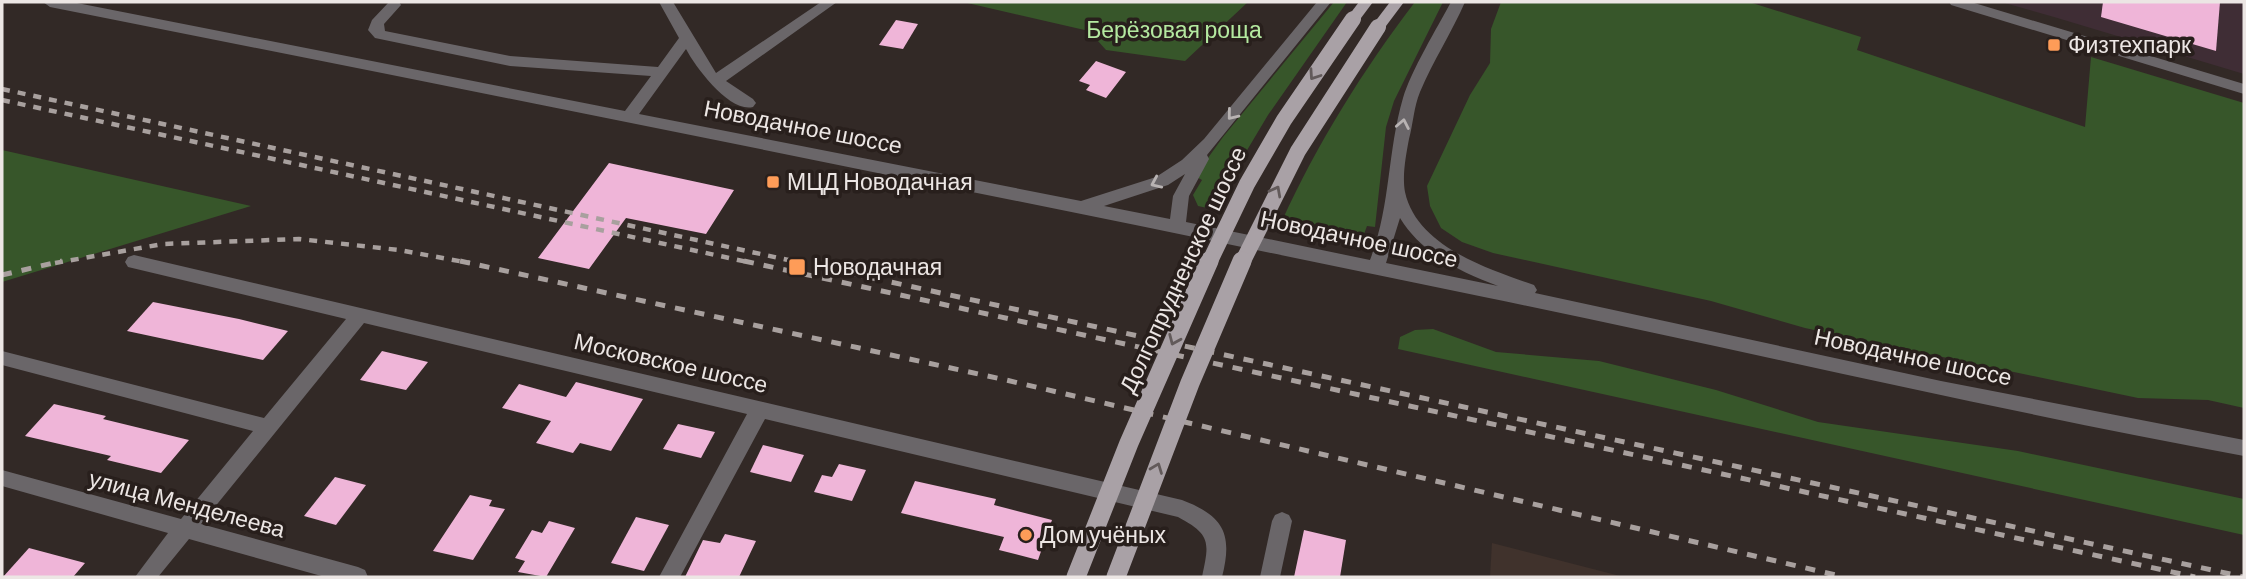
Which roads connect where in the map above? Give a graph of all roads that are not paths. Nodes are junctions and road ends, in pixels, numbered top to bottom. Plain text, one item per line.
1 (51, 2) edge
2 (666, 2) edge
3 (830, 2) edge
4 (1324, 2) edge
5 (1366, 2) edge
6 (1397, 2) edge
7 (1458, 2) edge
8 (1956, 2) edge
9 (394, 5) dead end
10 (687, 37) junction
11 (662, 72) junction
12 (715, 81) junction
13 (2244, 89) edge
14 (748, 103) dead end
15 (629, 117) junction
16 (1210, 143) junction
17 (1397, 192) junction
18 (1080, 207) junction
19 (1177, 227) junction
20 (134, 262) dead end
21 (1376, 268) junction
22 (1577, 309) junction
23 (360, 315) junction
24 (2, 358) edge
25 (760, 409) junction
26 (269, 427) junction
27 (2244, 448) edge
28 (2, 478) edge
29 (1282, 521) dead end
30 (185, 529) junction
31 (145, 577) edge
32 (358, 577) edge
33 (669, 577) edge
34 (1076, 577) edge
35 (1116, 577) edge
36 (1212, 577) edge
37 (1270, 577) edge

1 - 15 street, Новодачное шоссе
2 - 10 street
3 - 12 street
4 -> 16 street
5 -> 34 main road, Долгопрудненское шоссе, bridge
35 -> 6 main road, bridge
17 -> 7 street
8 - 13 street
9 - 11 street
10 - 11 street
10 - 12 street
11 - 15 street
12 - 14 street
15 - 18 street, Новодачное шоссе
16 -> 18 street
16 - 19 street
17 - 21 street
17 - 22 street
18 - 19 street, Новодачное шоссе
19 - 21 street, Новодачное шоссе
20 - 23 street, Московское шоссе
21 - 22 street, Новодачное шоссе
22 - 27 street, Новодачное шоссе
23 - 25 street, Московское шоссе
23 - 26 street
24 - 26 street
25 - 33 street
25 - 36 street, Московское шоссе
26 - 30 street
28 - 30 street, улица Менделеева
29 - 37 street
30 - 31 street
30 - 32 street, улица Менделеева

